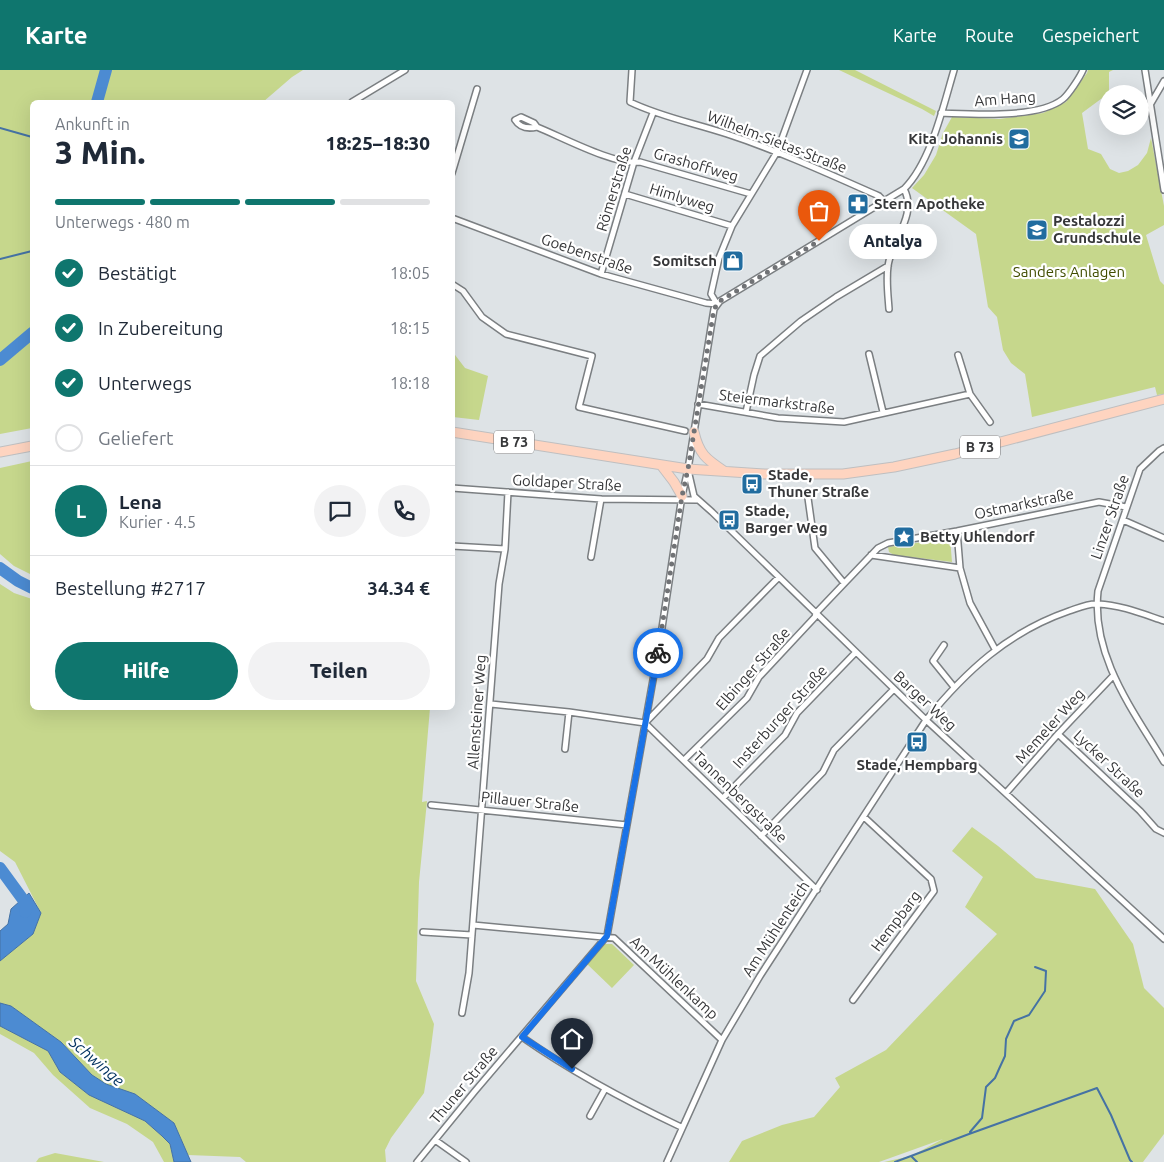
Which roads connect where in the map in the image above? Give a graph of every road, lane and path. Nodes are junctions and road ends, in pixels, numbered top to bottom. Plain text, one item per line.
1 (405, 70) edge
2 (632, 70) edge
3 (807, 70) edge
4 (954, 70) edge
5 (1083, 70) edge
6 (1144, 70) edge
7 (1164, 81) edge
8 (477, 89) dead end
9 (355, 100) edge
10 (1150, 105) junction
11 (653, 113) junction
12 (941, 113) junction
13 (538, 127) dead end
14 (777, 152) junction
15 (634, 162) junction
16 (455, 163) edge
17 (904, 189) junction
18 (1164, 190) edge
19 (625, 194) junction
20 (751, 194) junction
21 (885, 202) junction
22 (455, 219) edge
23 (732, 226) junction
24 (888, 266) junction
25 (601, 274) junction
26 (455, 286) edge
27 (717, 304) junction
28 (889, 309) dead end
29 (869, 354) dead end
30 (958, 355) dead end
31 (970, 394) junction
32 (1164, 399) edge
33 (698, 404) junction
34 (746, 412) junction
35 (882, 412) junction
36 (990, 422) dead end
37 (689, 431) junction
38 (455, 432) edge
39 (30, 446) edge
40 (1164, 448) edge
41 (0, 452) edge
42 (661, 466) junction
43 (688, 469) junction
44 (727, 473) junction
45 (455, 488) edge
46 (508, 492) junction
47 (681, 498) junction
48 (808, 498) dead end
49 (601, 499) junction
50 (697, 500) junction
51 (1126, 507) junction
52 (1123, 520) junction
53 (957, 531) junction
54 (1164, 538) edge
55 (455, 546) edge
56 (505, 549) junction
57 (871, 555) junction
58 (591, 557) dead end
59 (960, 568) junction
60 (779, 577) junction
61 (844, 584) junction
62 (1096, 603) junction
63 (816, 613) junction
64 (1164, 621) edge
65 (944, 645) dead end
66 (995, 649) junction
67 (856, 652) junction
68 (1113, 676) junction
69 (954, 687) junction
70 (894, 689) junction
71 (491, 704) junction
72 (568, 712) junction
73 (926, 720) junction
74 (645, 723) junction
75 (1058, 734) junction
76 (565, 749) dead end
77 (684, 760) junction
78 (1164, 762) edge
79 (1006, 793) junction
80 (723, 798) junction
81 (431, 805) dead end
82 (482, 810) junction
83 (864, 817) junction
84 (627, 825) junction
85 (1164, 834) edge
86 (761, 836) junction
87 (817, 890) junction
88 (473, 925) junction
89 (423, 932) dead end
90 (472, 935) junction
91 (607, 936) junction
92 (1164, 939) edge
93 (853, 1000) dead end
94 (462, 1013) dead end
95 (522, 1037) junction
96 (722, 1040) junction
97 (605, 1089) junction
98 (590, 1116) dead end
99 (681, 1127) junction
100 (435, 1140) junction
101 (417, 1162) edge
102 (466, 1162) edge
103 (667, 1162) edge

1 - 9 street
2 - 11 street, Wilhelm-Sietas-Straße
3 - 14 street
4 - 12 street
5 - 12 street, Am Hang
6 - 10 street
7 - 10 street
8 - 16 street
10 - 18 street
11 - 14 street, Wilhelm-Sietas-Straße
11 - 15 street, Römerstraße
12 - 17 street
13 - 15 street, Grashoffweg
14 - 20 street
14 - 21 street, Wilhelm-Sietas-Straße
15 - 19 street, Römerstraße
15 - 20 street, Grashoffweg
17 - 21 street
17 - 24 street
19 - 23 street, Himlyweg
19 - 25 street, Römerstraße
20 - 23 street
21 - 27 street
22 - 25 street, Goebenstraße
23 - 27 street
24 - 28 street
24 - 34 street
25 - 27 street, Goebenstraße
26 - 37 street
27 - 33 street, Thuner Straße
29 - 35 street
30 - 31 street
31 - 35 street, Steiermarkstraße
31 - 36 street
32 - 44 main road, B 73
33 - 34 street, Steiermarkstraße
33 - 37 street, Thuner Straße
34 - 35 street, Steiermarkstraße
37 - 43 street, Thuner Straße
37 - 44 main road
38 - 42 main road, B 73
39 - 41 main road
40 - 51 street, Linzer Straße
42 - 43 main road, B 73
42 - 47 main road
43 - 44 main road, B 73
43 - 47 street, Thuner Straße
43 - 50 street
45 - 46 street, Goldaper Straße
46 - 49 street, Goldaper Straße
46 - 56 street, Allensteiner Weg
47 - 49 street, Goldaper Straße
47 - 50 street, Goldaper Straße
47 - 74 street, Thuner Straße
48 - 61 street
49 - 58 street
50 - 60 street, Barger Weg
51 - 52 street, Linzer Straße
51 - 53 street, Ostmarkstraße
52 - 54 street
52 - 62 street, Linzer Straße
53 - 57 street, Ostmarkstraße
53 - 59 street
55 - 56 street
56 - 71 street, Allensteiner Weg
57 - 59 street
57 - 61 street, Ostmarkstraße
59 - 66 street
60 - 63 street, Barger Weg
60 - 74 street
61 - 63 street, Ostmarkstraße
62 - 64 street
62 - 66 street, Am Mühlenteich
62 - 68 street
63 - 67 street, Barger Weg
63 - 77 street, Elbinger Straße
65 - 69 street
66 - 69 street, Am Mühlenteich
67 - 70 street, Barger Weg
67 - 80 street, Insterburger Straße
68 - 75 street, Memeler Weg
68 - 78 street
69 - 73 street, Am Mühlenteich
70 - 73 street, Barger Weg
70 - 86 street
71 - 72 street
71 - 82 street, Allensteiner Weg
72 - 74 street
72 - 76 street
73 - 79 street, Barger Weg
73 - 83 street, Am Mühlenteich
74 - 77 street, Tannenbergstraße
74 - 84 street, Thuner Straße
75 - 79 street, Memeler Weg
75 - 85 street, Lycker Straße
77 - 80 street, Tannenbergstraße
79 - 92 street, Barger Weg
80 - 86 street, Tannenbergstraße
81 - 82 street, Pillauer Straße
82 - 84 street, Pillauer Straße
82 - 88 street, Allensteiner Weg
83 - 87 street, Am Mühlenteich
83 - 93 street, Hempbarg
84 - 91 street, Thuner Straße
86 - 87 street, Tannenbergstraße
87 - 96 street, Am Mühlenteich
88 - 90 street, Allensteiner Weg
88 - 91 street
89 - 90 street
90 - 94 street, Allensteiner Weg
91 - 95 street, Thuner Straße
91 - 96 street, Am Mühlenkamp
95 - 97 street
95 - 100 street, Thuner Straße
96 - 99 street, Am Mühlenteich
97 - 98 street
97 - 99 street
99 - 103 street, Am Mühlenteich
100 - 101 street, Thuner Straße
100 - 102 street

